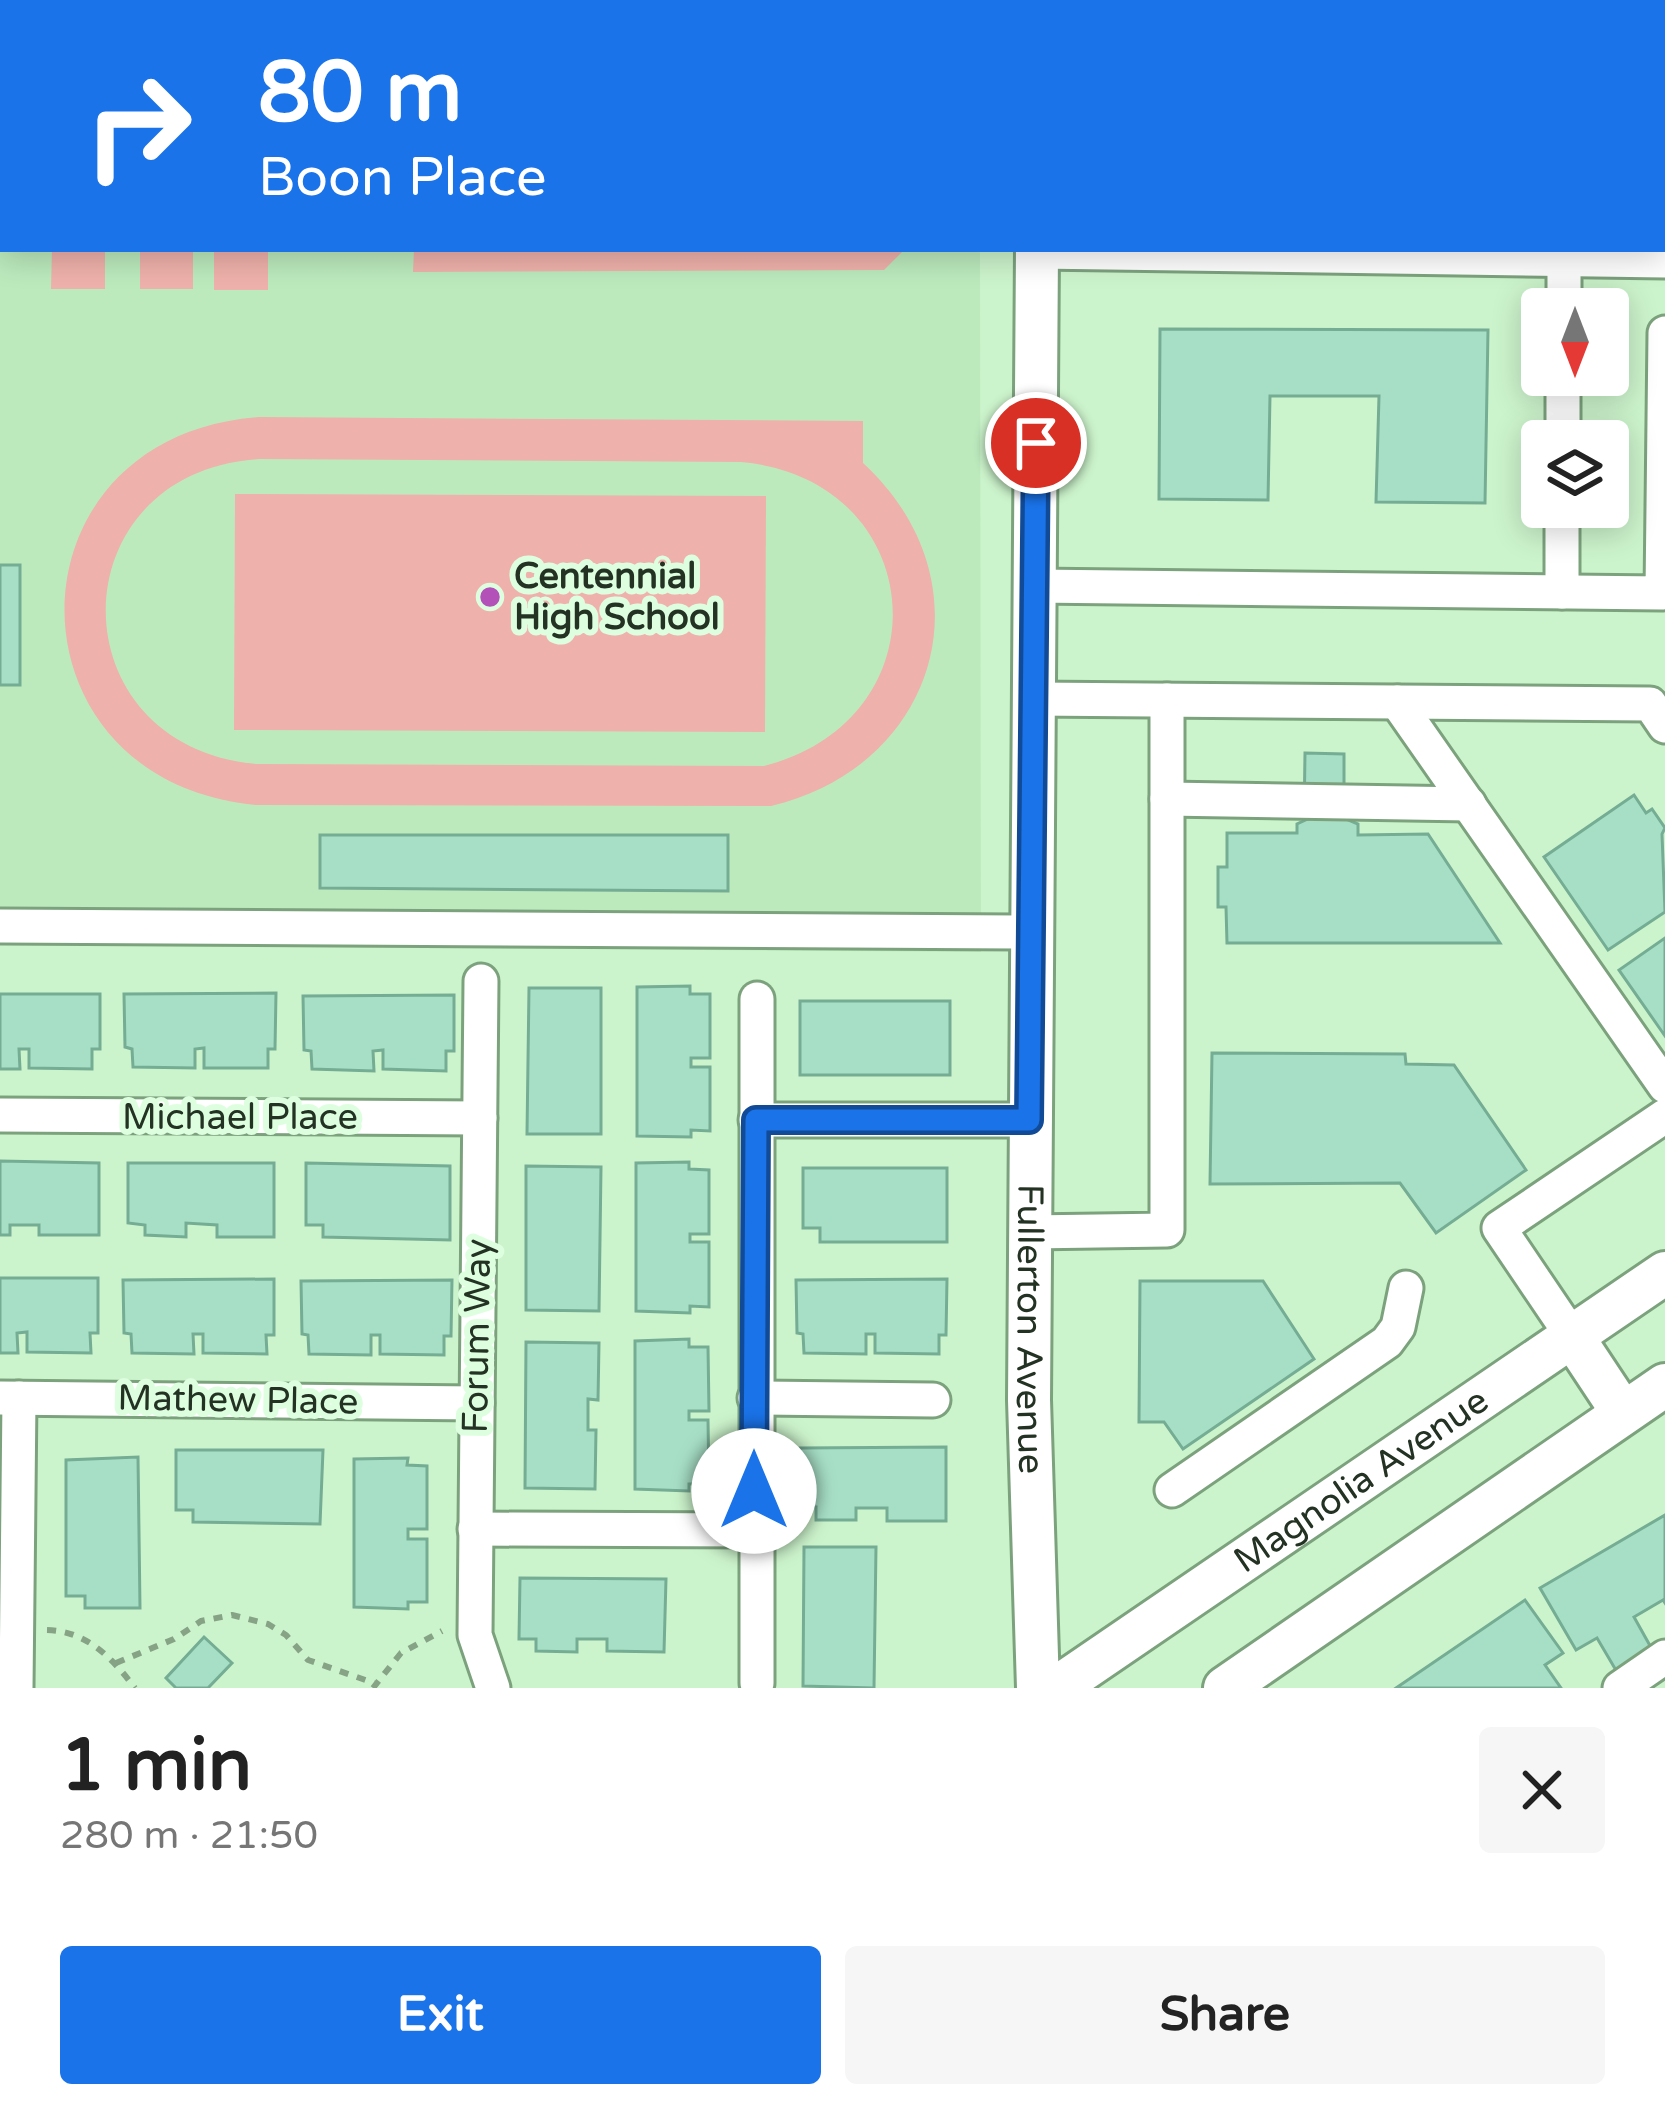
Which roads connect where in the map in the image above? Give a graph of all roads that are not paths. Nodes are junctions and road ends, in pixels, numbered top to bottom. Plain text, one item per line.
1 (1037, 252) edge
2 (1142, 252) edge
3 (1564, 260) junction
4 (1665, 261) edge
5 (1564, 288) edge
6 (1665, 333) edge
7 (1562, 528) edge
8 (1034, 586) junction
9 (1562, 592) junction
10 (1033, 699) junction
11 (1167, 700) junction
12 (1397, 702) junction
13 (1660, 709) edge
14 (1167, 800) junction
15 (1468, 804) junction
16 (0, 926) edge
17 (1031, 932) junction
18 (481, 981) dead end
19 (757, 999) dead end
20 (1665, 1086) edge
21 (0, 1115) edge
22 (1665, 1116) edge
23 (480, 1118) junction
24 (756, 1120) junction
25 (1029, 1120) junction
26 (1029, 1232) junction
27 (1665, 1273) edge
28 (1406, 1288) dead end
29 (1572, 1336) junction
30 (1665, 1384) edge
31 (9, 1398) edge
32 (755, 1398) junction
33 (933, 1400) dead end
34 (477, 1403) junction
35 (1623, 1414) junction
36 (1172, 1490) dead end
37 (476, 1529) junction
38 (754, 1531) junction
39 (1665, 1657) edge
40 (757, 1683) dead end
41 (16, 1688) edge
42 (493, 1688) edge
43 (1038, 1688) edge
44 (1056, 1688) edge
45 (1225, 1688) edge
46 (1620, 1688) edge

1 - 8 main road, Fullerton Avenue
2 - 3 street
3 - 4 street
3 - 5 street
6 - 9 street
7 - 9 street
8 - 9 street
8 - 10 main road, Fullerton Avenue
10 - 11 street
10 - 17 main road, Fullerton Avenue
11 - 12 street
11 - 14 street
12 - 13 street
12 - 15 street
14 - 15 street
14 - 26 street
15 - 20 street
16 - 17 street
17 - 25 main road, Fullerton Avenue
18 - 23 street, Forum Way
19 - 24 street
21 - 23 street, Michael Place
22 - 29 street
23 - 34 street, Forum Way
24 - 25 street
24 - 32 street
25 - 26 main road, Fullerton Avenue
26 - 43 main road, Fullerton Avenue
27 - 29 main road, Magnolia Avenue
28 - 36 street
29 - 35 main road
29 - 44 main road, Magnolia Avenue
30 - 35 main road
31 - 34 street, Mathew Place
31 - 41 street
32 - 33 street
32 - 38 street
34 - 37 street, Forum Way
35 - 45 main road
37 - 38 street
37 - 42 street, Forum Way
38 - 40 street
39 - 46 street

